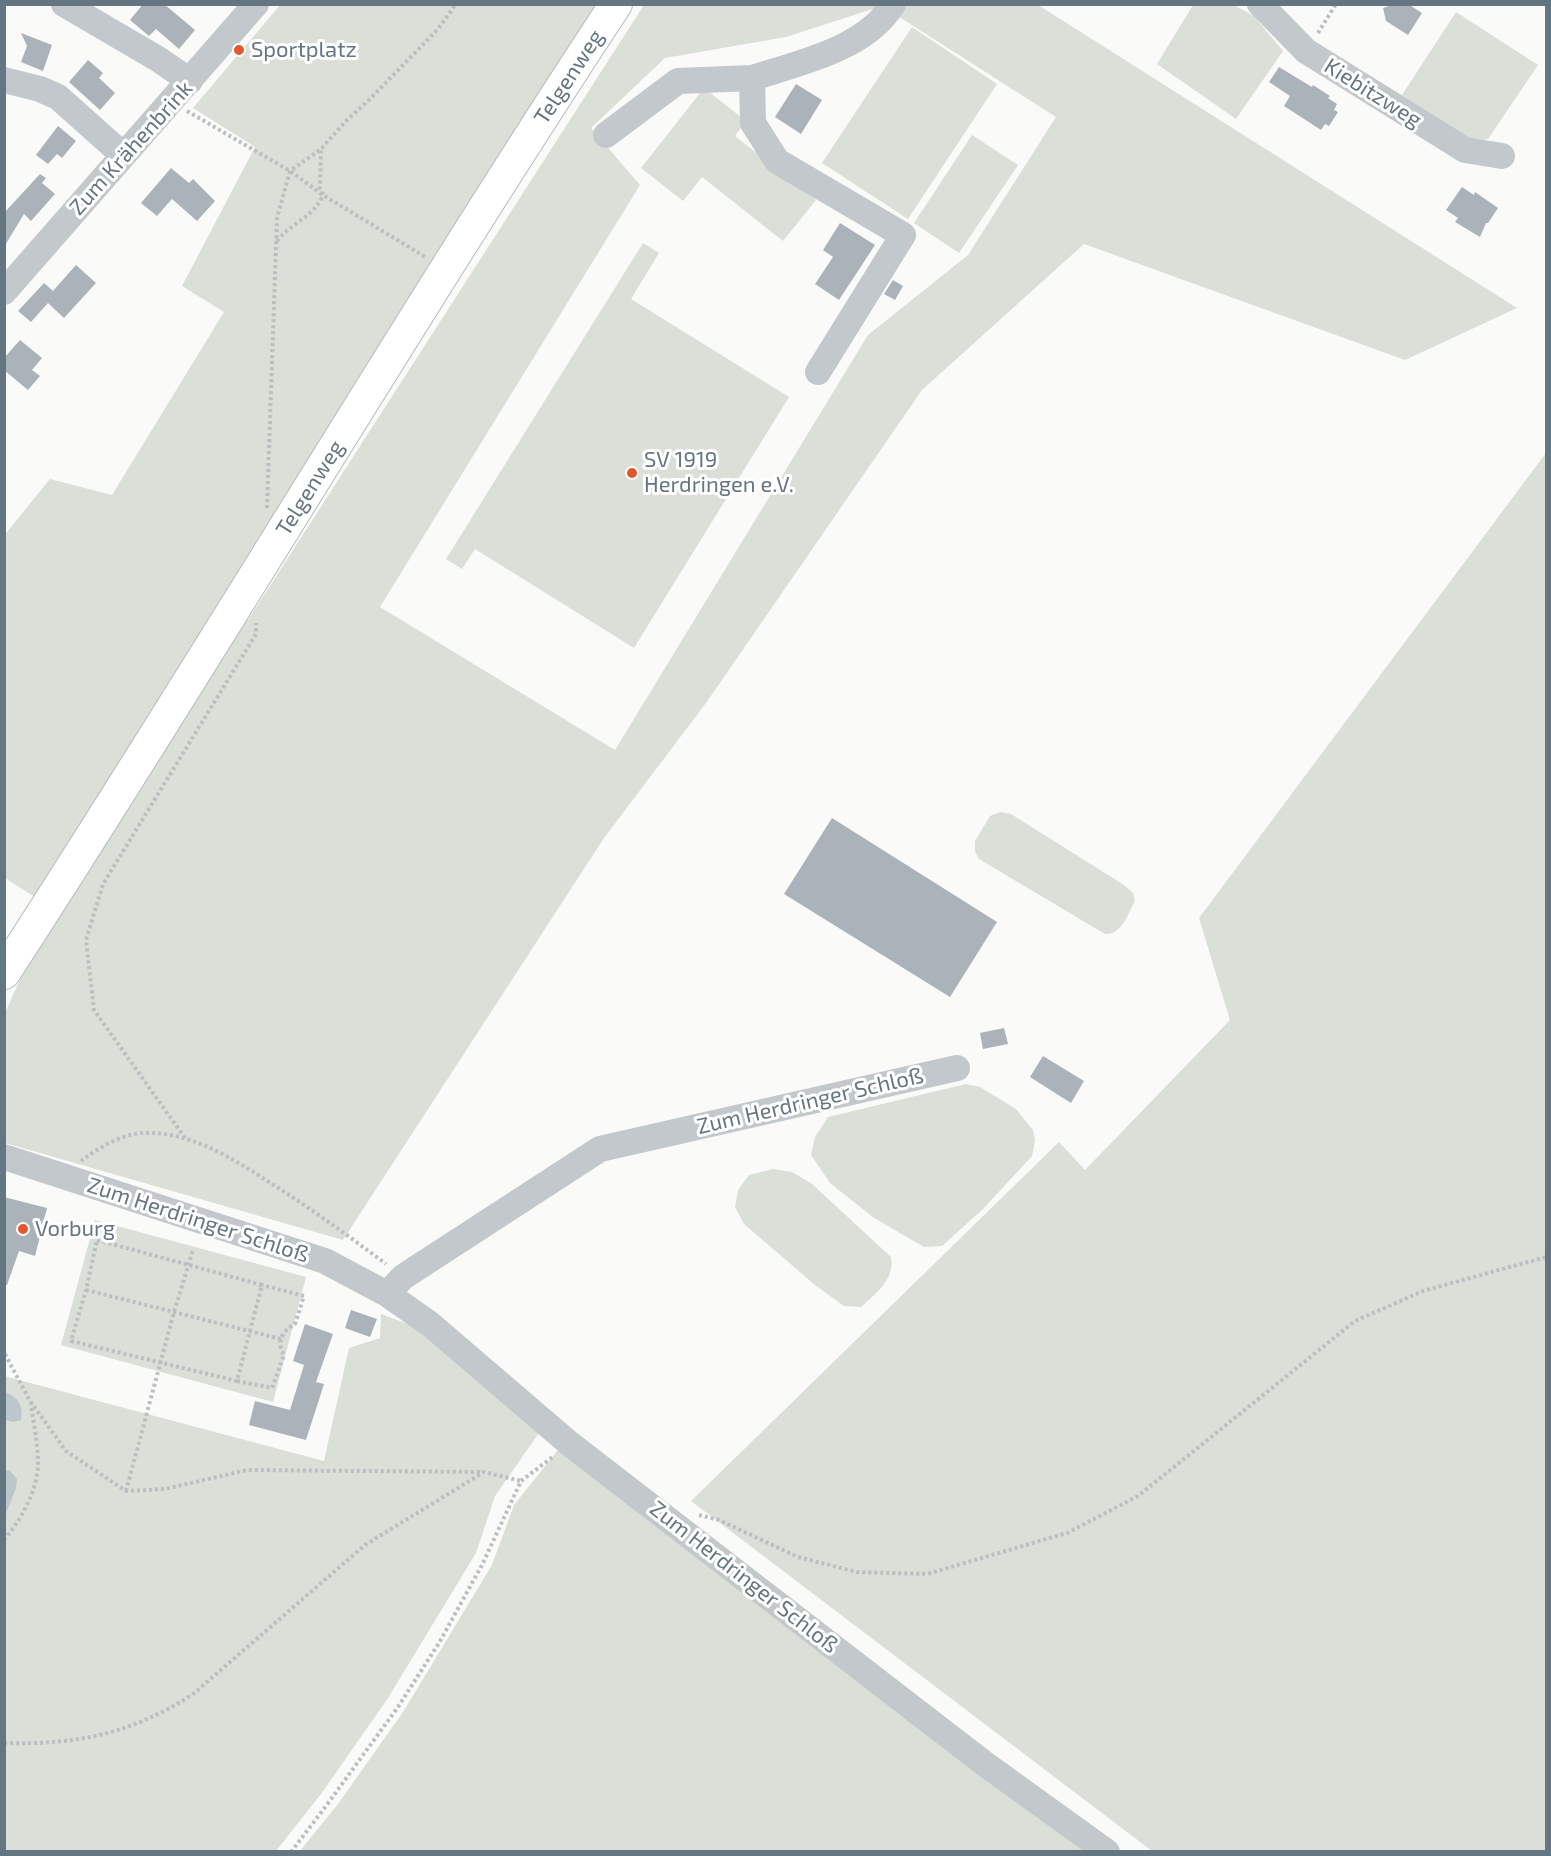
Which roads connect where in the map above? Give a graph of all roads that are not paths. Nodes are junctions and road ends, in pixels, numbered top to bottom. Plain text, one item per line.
1 (64, 4) edge
2 (256, 4) edge
3 (616, 4) edge
4 (893, 4) edge
5 (1260, 4) edge
6 (752, 78) junction
7 (4, 80) edge
8 (190, 81) junction
9 (606, 135) dead end
10 (123, 155) junction
11 (1502, 156) dead end
12 (4, 292) edge
13 (818, 372) dead end
14 (4, 973) edge
15 (957, 1068) dead end
16 (4, 1157) edge
17 (395, 1286) junction
18 (1107, 1851) edge

1 - 8 street
2 - 8 street, Zum Krähenbrink
3 - 14 main road, Telgenweg
4 - 6 street
5 - 11 street, Kiebitzweg
6 - 9 street
6 - 13 street
7 - 10 street
8 - 10 street, Zum Krähenbrink
10 - 12 street, Zum Krähenbrink
15 - 17 street, Zum Herdringer Schloß
16 - 17 street, Zum Herdringer Schloß
17 - 18 street, Zum Herdringer Schloß

